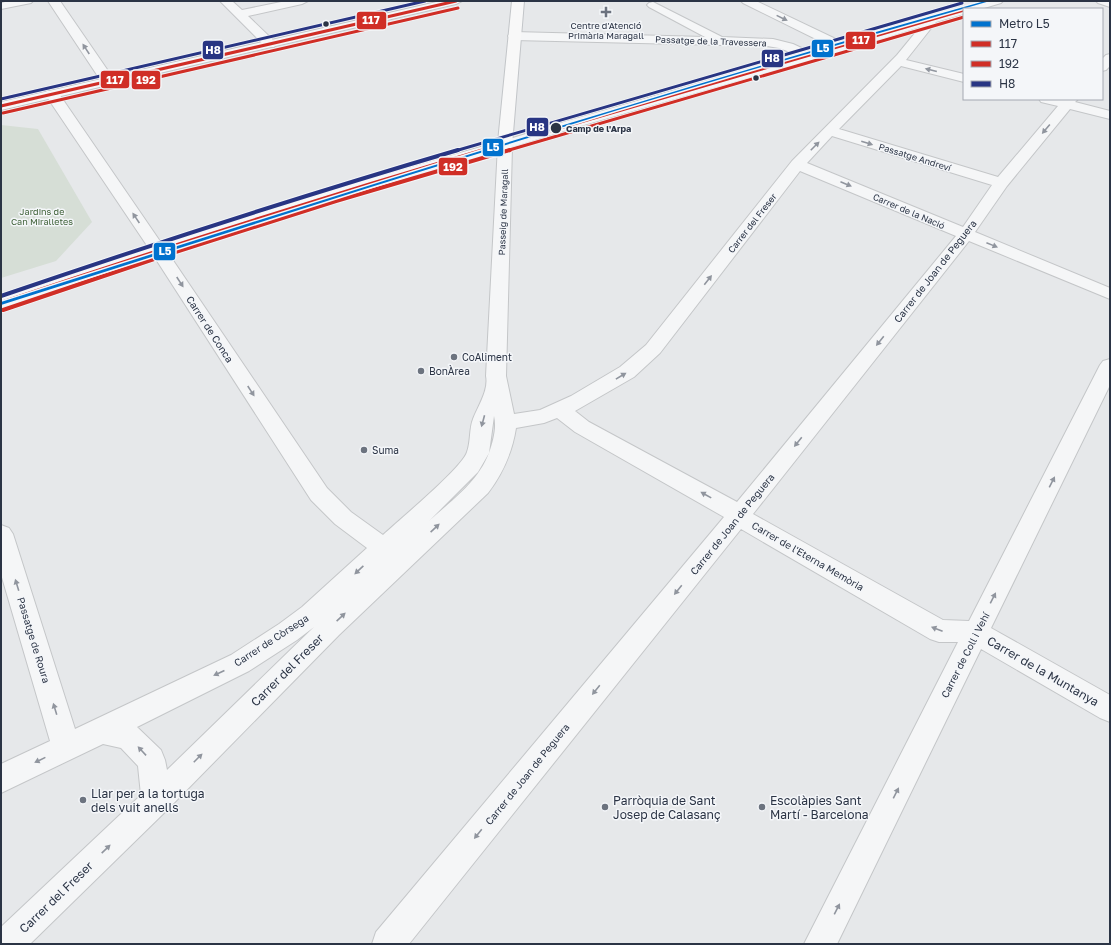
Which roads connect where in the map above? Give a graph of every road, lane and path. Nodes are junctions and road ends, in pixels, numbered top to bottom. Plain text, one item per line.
1 (27, 1) edge
2 (54, 1) edge
3 (226, 1) edge
4 (302, 1) edge
5 (518, 1) edge
6 (747, 1) edge
7 (998, 1) edge
8 (1102, 1) edge
9 (448, 2) edge
10 (1110, 4) edge
11 (653, 5) dead end
12 (1, 6) edge
13 (973, 8) edge
14 (963, 10) edge
15 (240, 14) junction
16 (932, 19) junction
17 (514, 36) junction
18 (721, 41) junction
19 (270, 44) junction
20 (842, 47) junction
21 (809, 56) junction
22 (1110, 58) edge
23 (897, 61) junction
24 (1103, 66) edge
25 (963, 78) edge
26 (108, 82) junction
27 (52, 94) junction
28 (1054, 100) edge
29 (1069, 102) edge
30 (1, 106) edge
31 (1110, 115) edge
32 (830, 131) junction
33 (505, 145) junction
34 (797, 164) junction
35 (1001, 183) junction
36 (964, 234) junction
37 (158, 250) junction
38 (1110, 294) edge
39 (1, 303) edge
40 (1110, 365) edge
41 (497, 384) junction
42 (559, 409) junction
43 (506, 423) junction
44 (738, 516) junction
45 (1, 534) edge
46 (384, 548) junction
47 (975, 632) junction
48 (1110, 709) edge
49 (100, 730) junction
50 (66, 747) junction
51 (1, 779) edge
52 (156, 800) junction
53 (7, 944) edge
54 (388, 944) edge
55 (820, 944) edge

1 - 12 street
26 -> 2 street
3 - 15 street
4 - 15 street
5 - 17 main road, Passeig de Maragall
6 -> 20 street
7 - 13 street
8 - 10 street
9 - 19 main road
11 - 18 street
14 - 16 street
15 - 19 street
16 - 20 street
16 - 23 street, Carrer del Freser
17 - 18 street, Passatge de la Travessera
17 - 33 main road, Passeig de Maragall
18 - 21 street, Passatge de la Travessera
19 - 26 main road
20 - 21 street
21 - 33 street
22 - 24 street
25 -> 23 street
23 - 32 street, Carrer del Freser
26 - 27 main road
27 - 30 main road
37 -> 27 street, Carrer de Conca
28 - 29 street
29 - 31 street
29 -> 35 street, Carrer de Joan de Peguera
34 -> 32 street, Carrer del Freser
32 -> 35 street, Passatge Andreví
33 - 37 main road
33 - 41 street, Passeig de Maragall
34 -> 36 street, Carrer de la Nació
42 -> 34 street, Carrer del Freser
35 - 36 street, Carrer de Joan de Peguera
36 -> 38 street, Carrer de la Nació
36 -> 44 street, Carrer de Joan de Peguera
37 - 39 main road
37 -> 46 street, Carrer de Conca
47 -> 40 street, Carrer de Coll i Vehí
41 - 43 street, Passeig de Maragall
41 -> 46 street, Carrer de Còrsega
42 - 43 street, Carrer del Freser
44 -> 42 street, Carrer de l'Eterna Memòria
52 -> 43 street, Carrer del Freser
47 -> 44 street, Carrer de l'Eterna Memòria
44 -> 54 street, Carrer de Joan de Peguera
50 -> 45 street, Passatge de Roura
46 -> 49 street, Carrer de Còrsega
47 - 48 street, Carrer de la Muntanya
55 -> 47 street, Carrer de Coll i Vehí
49 - 50 street, Carrer de Còrsega
52 -> 49 street
50 -> 51 street, Carrer de Còrsega
53 -> 52 street, Carrer del Freser

